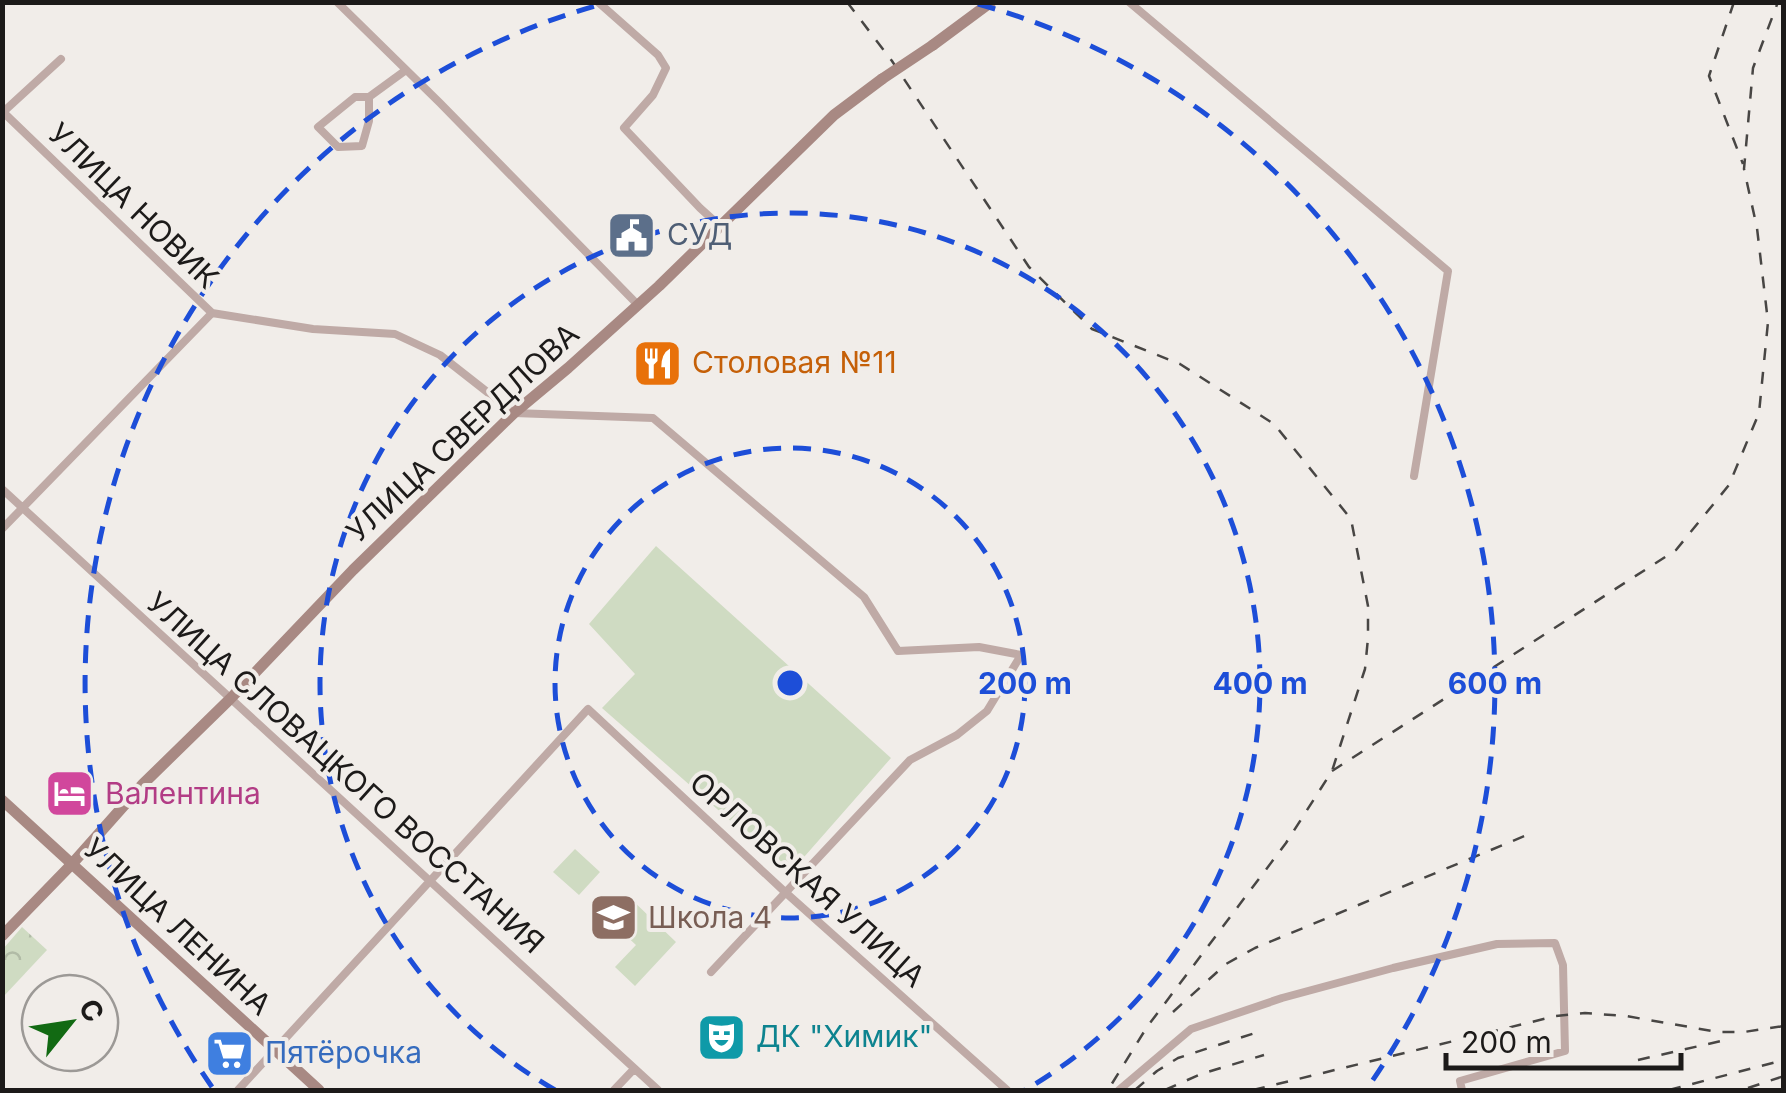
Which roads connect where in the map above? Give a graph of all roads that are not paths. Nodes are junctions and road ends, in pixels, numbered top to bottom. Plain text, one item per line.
1 (337, 2) edge
2 (598, 2) edge
3 (991, 2) edge
4 (1129, 2) edge
5 (61, 59) dead end
6 (406, 70) junction
7 (370, 97) junction
8 (3, 112) edge
9 (722, 228) junction
10 (638, 305) junction
11 (212, 313) junction
12 (514, 412) junction
13 (1414, 476) dead end
14 (2, 489) edge
15 (23, 508) junction
16 (2, 529) edge
17 (230, 700) junction
18 (2, 800) edge
19 (72, 864) junction
20 (429, 880) junction
21 (786, 892) junction
22 (2, 936) edge
23 (711, 972) dead end
24 (274, 1050) junction
25 (634, 1069) junction
26 (997, 1083) junction
27 (238, 1090) edge
28 (319, 1090) edge
29 (614, 1090) edge
30 (658, 1090) edge
31 (990, 1090) edge
32 (1007, 1090) edge
33 (1119, 1090) edge
34 (1462, 1090) edge

1 - 6 street
2 - 9 street
3 - 9 main road, УЛИЦА СВЕРДЛОВА, bridge
4 - 13 street
5 - 8 street
6 - 7 street
6 - 10 street
7 - 7 street
8 - 11 street, УЛИЦА НОВИК
9 - 10 main road, УЛИЦА СВЕРДЛОВА
10 - 12 main road, УЛИЦА СВЕРДЛОВА
11 - 12 street, УЛИЦА НОВИК
11 - 15 street
12 - 17 main road, УЛИЦА СВЕРДЛОВА
12 - 21 street
14 - 15 street, УЛИЦА СЛОВАЦКОГО ВОССТАНИЯ
15 - 16 street
15 - 17 street, УЛИЦА СЛОВАЦКОГО ВОССТАНИЯ
17 - 19 main road, УЛИЦА СВЕРДЛОВА
17 - 20 street, УЛИЦА СЛОВАЦКОГО ВОССТАНИЯ
18 - 19 main road, УЛИЦА ЛЕНИНА
19 - 22 main road, УЛИЦА СВЕРДЛОВА
19 - 24 main road, УЛИЦА ЛЕНИНА
20 - 21 street, ОРЛОВСКАЯ УЛИЦА
20 - 24 street
20 - 25 street, УЛИЦА СЛОВАЦКОГО ВОССТАНИЯ
21 - 23 street
21 - 26 street, ОРЛОВСКАЯ УЛИЦА
24 - 27 street
24 - 28 main road, УЛИЦА ЛЕНИНА
25 - 29 street
25 - 30 street, УЛИЦА СЛОВАЦКОГО ВОССТАНИЯ
26 - 31 street
26 - 32 street, ОРЛОВСКАЯ УЛИЦА
33 - 34 street

